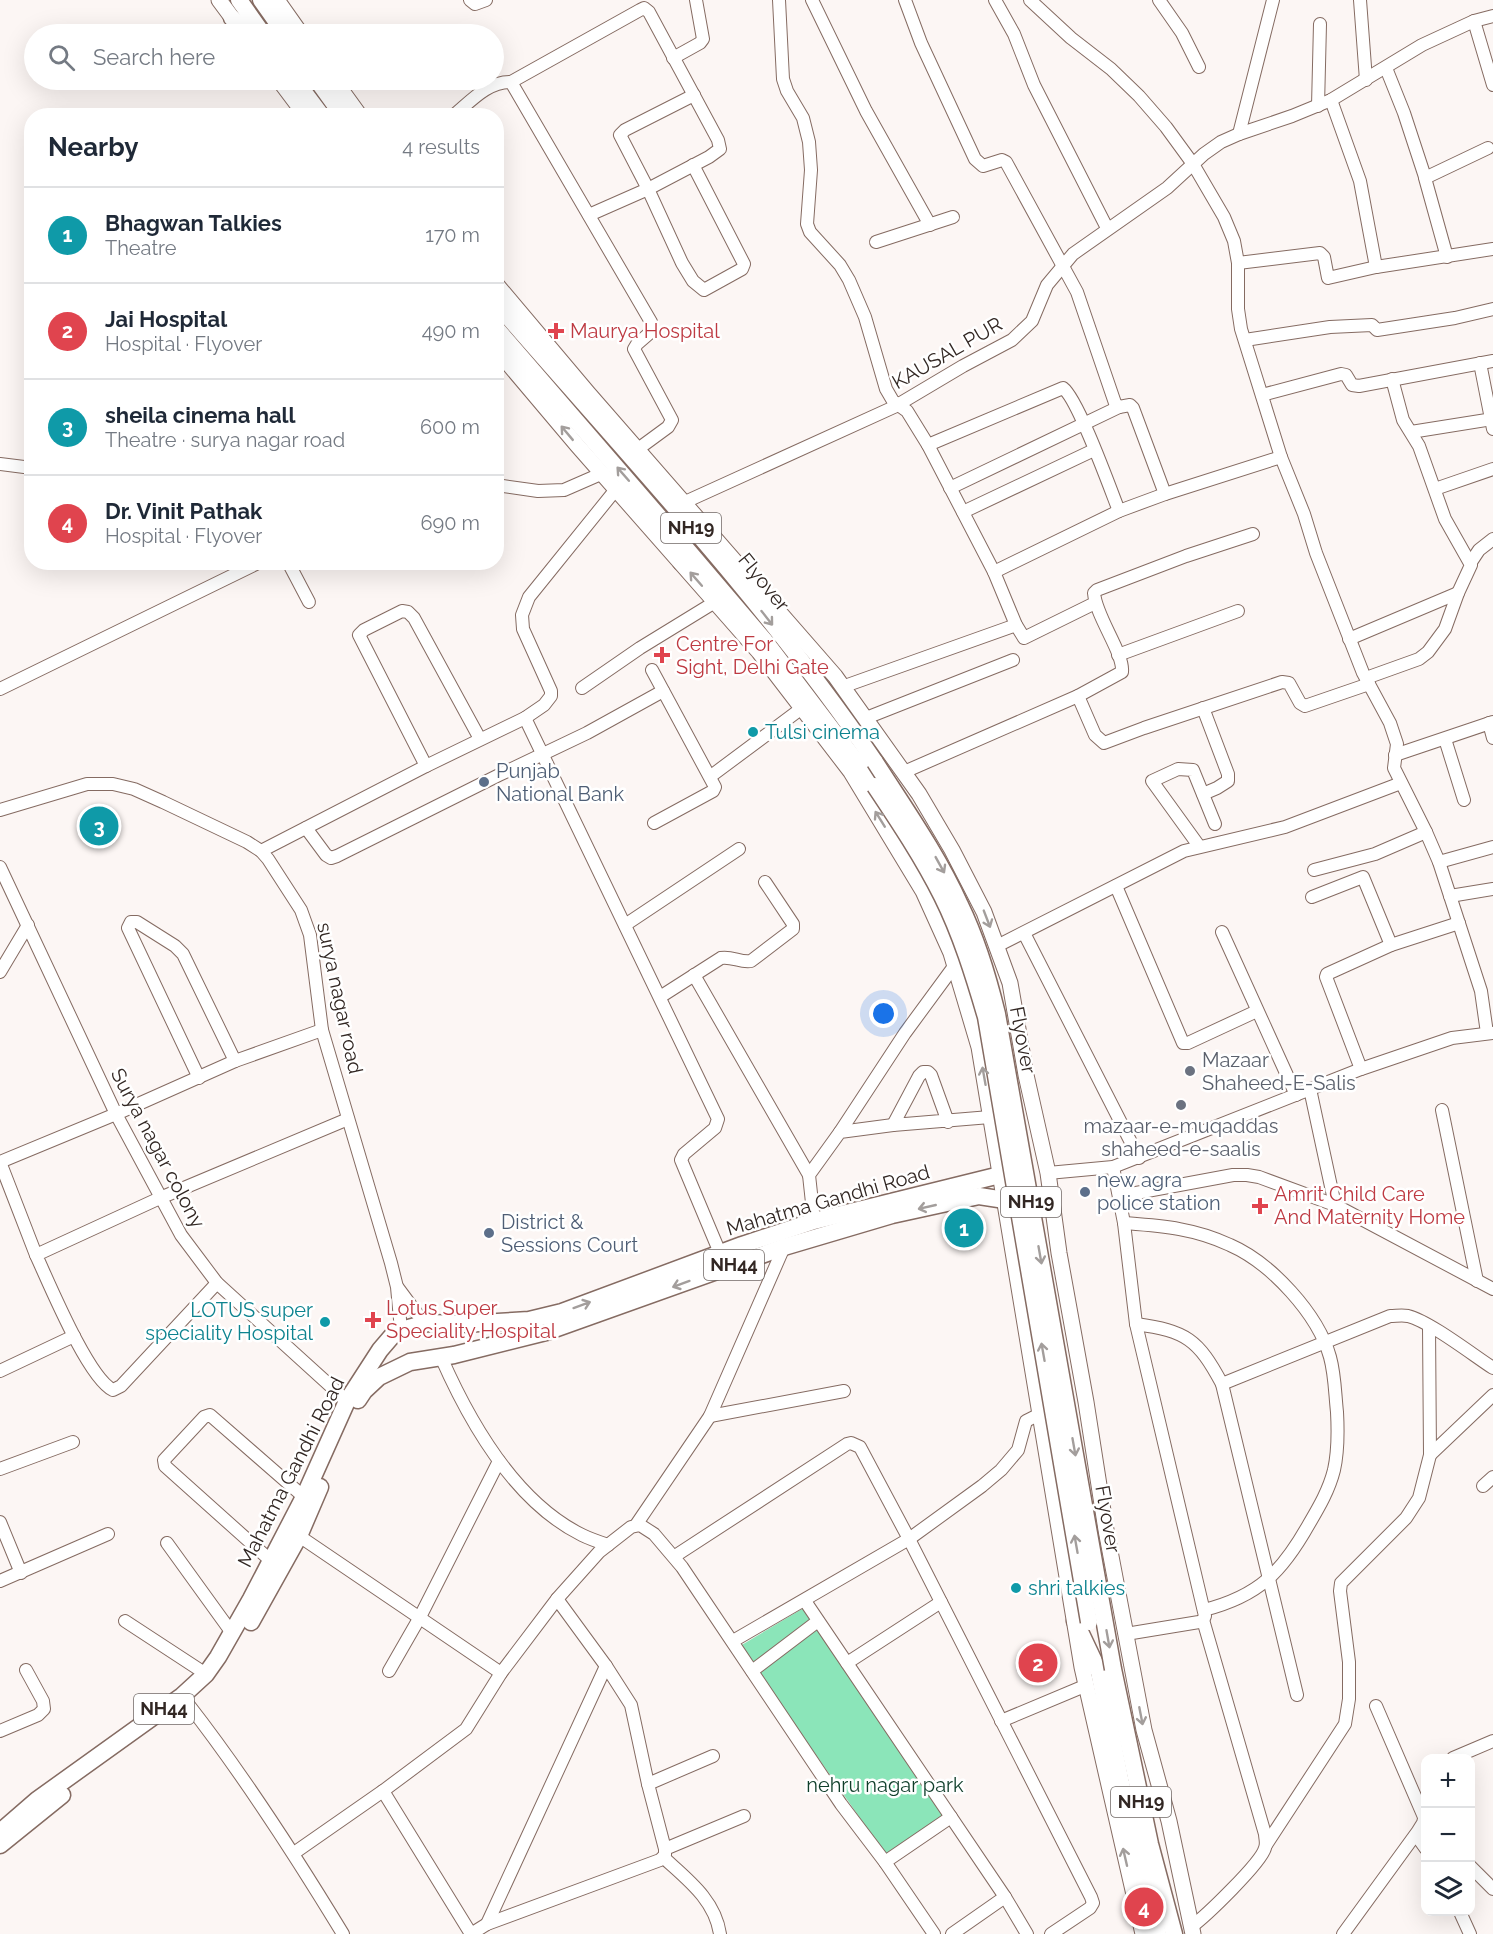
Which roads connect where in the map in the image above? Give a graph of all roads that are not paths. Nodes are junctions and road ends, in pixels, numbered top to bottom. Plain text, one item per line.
1 (219, 0) edge
2 (239, 0) edge
3 (261, 0) edge
4 (277, 0) edge
5 (470, 0) edge
6 (486, 0) edge
7 (696, 0) edge
8 (779, 0) edge
9 (812, 0) edge
10 (905, 0) edge
11 (995, 0) edge
12 (1030, 0) edge
13 (1159, 0) edge
14 (1273, 0) edge
15 (1360, 0) edge
16 (1493, 16) edge
17 (232, 18) junction
18 (1474, 21) junction
19 (237, 24) edge
20 (239, 24) edge
21 (256, 24) edge
22 (278, 24) edge
23 (294, 24) edge
24 (1320, 24) dead end
25 (673, 58) junction
26 (1199, 67) dead end
27 (1386, 68) junction
28 (1366, 80) junction
29 (504, 81) edge
30 (512, 82) junction
31 (1493, 85) edge
32 (286, 90) edge
33 (302, 90) edge
34 (324, 90) edge
35 (341, 90) edge
36 (486, 90) edge
37 (694, 95) junction
38 (1331, 100) junction
39 (1318, 106) junction
40 (300, 108) edge
41 (316, 108) edge
42 (337, 108) edge
43 (354, 108) edge
44 (463, 108) edge
45 (1239, 134) junction
46 (1488, 148) dead end
47 (1193, 164) junction
48 (693, 165) junction
49 (1425, 177) junction
50 (648, 189) junction
51 (590, 215) junction
52 (953, 217) dead end
53 (930, 225) junction
54 (1107, 228) junction
55 (876, 242) dead end
56 (1493, 249) edge
57 (1447, 257) junction
58 (1238, 263) junction
59 (1063, 265) junction
60 (1376, 267) junction
61 (504, 293) edge
62 (1493, 309) edge
63 (504, 312) edge
64 (504, 337) edge
65 (1245, 340) junction
66 (504, 358) edge
67 (1487, 362) edge
68 (1392, 379) junction
69 (1262, 395) junction
70 (899, 404) junction
71 (1119, 407) junction
72 (1492, 423) edge
73 (1084, 424) junction
74 (1411, 432) junction
75 (928, 445) junction
76 (638, 449) junction
77 (1094, 450) junction
78 (1281, 457) junction
79 (0, 464) edge
80 (24, 467) edge
81 (1493, 469) edge
82 (603, 473) junction
83 (504, 486) edge
84 (950, 488) junction
85 (617, 489) junction
86 (1435, 489) junction
87 (1165, 494) junction
88 (685, 502) junction
89 (1119, 511) junction
90 (963, 512) junction
91 (661, 519) junction
92 (1253, 534) dead end
93 (1493, 539) edge
94 (681, 562) junction
95 (1471, 562) junction
96 (244, 570) edge
97 (292, 570) edge
98 (993, 572) junction
99 (1458, 593) junction
100 (309, 602) dead end
101 (716, 602) junction
102 (1095, 603) junction
103 (1238, 611) dead end
104 (1016, 625) junction
105 (1349, 639) junction
106 (1118, 655) junction
107 (1013, 660) dead end
108 (652, 670) dead end
109 (1367, 681) junction
110 (842, 687) junction
111 (582, 688) dead end
112 (0, 689) edge
113 (663, 691) junction
114 (1078, 696) junction
115 (802, 708) junction
116 (1203, 708) junction
117 (525, 718) junction
118 (866, 718) junction
119 (1491, 723) edge
120 (1493, 738) edge
121 (480, 739) junction
122 (1445, 739) junction
123 (543, 755) junction
124 (1395, 755) junction
125 (426, 766) junction
126 (904, 772) junction
127 (711, 776) junction
128 (1401, 783) junction
129 (1203, 794) junction
130 (1464, 800) dead end
131 (0, 810) edge
132 (654, 824) dead end
133 (1215, 824) dead end
134 (306, 828) junction
135 (1426, 832) junction
136 (1199, 846) junction
137 (1493, 847) edge
138 (739, 849) dead end
139 (261, 851) junction
140 (1439, 862) junction
141 (0, 867) edge
142 (1314, 870) dead end
143 (765, 882) dead end
144 (1116, 886) junction
145 (1493, 889) edge
146 (1450, 896) junction
147 (1312, 897) dead end
148 (1459, 923) junction
149 (28, 925) junction
150 (625, 925) junction
151 (1222, 932) dead end
152 (1024, 933) junction
153 (1391, 945) junction
154 (997, 946) junction
155 (955, 965) junction
156 (0, 972) edge
157 (694, 975) junction
158 (1487, 990) edge
159 (660, 997) junction
160 (1257, 1011) junction
161 (322, 1030) junction
162 (1490, 1033) edge
163 (235, 1061) junction
164 (1361, 1069) junction
165 (199, 1077) junction
166 (1310, 1089) junction
167 (1296, 1095) junction
168 (1442, 1110) dead end
169 (116, 1114) junction
170 (990, 1117) junction
171 (348, 1119) junction
172 (948, 1122) junction
173 (893, 1125) junction
174 (1038, 1130) junction
175 (840, 1132) junction
176 (994, 1136) junction
177 (1139, 1158) junction
178 (0, 1162) edge
179 (1113, 1167) junction
180 (1048, 1173) junction
181 (809, 1175) junction
182 (1000, 1175) junction
183 (1120, 1196) junction
184 (160, 1198) junction
185 (1005, 1200) junction
186 (1335, 1205) junction
187 (814, 1221) junction
188 (1124, 1223) junction
189 (1055, 1224) junction
190 (1011, 1232) junction
191 (784, 1247) junction
192 (720, 1253) junction
193 (36, 1255) junction
194 (1477, 1281) junction
195 (216, 1283) junction
196 (397, 1287) junction
197 (1493, 1289) edge
198 (424, 1323) junction
199 (463, 1324) junction
200 (1136, 1324) junction
201 (1429, 1326) junction
202 (397, 1333) junction
203 (74, 1336) junction
204 (1326, 1343) junction
205 (467, 1352) junction
206 (441, 1357) junction
207 (410, 1362) junction
208 (1493, 1368) edge
209 (0, 1371) edge
210 (1222, 1384) junction
211 (844, 1391) dead end
212 (1493, 1395) edge
213 (347, 1401) junction
214 (1040, 1414) junction
215 (710, 1416) junction
216 (1043, 1435) junction
217 (73, 1442) dead end
218 (1021, 1443) junction
219 (1430, 1455) junction
220 (499, 1461) junction
221 (0, 1469) edge
222 (1493, 1477) edge
223 (1483, 1486) dead end
224 (304, 1497) junction
225 (0, 1522) edge
226 (636, 1525) junction
227 (108, 1534) dead end
228 (299, 1536) junction
229 (909, 1539) junction
230 (167, 1543) dead end
231 (608, 1545) junction
232 (675, 1556) junction
233 (270, 1560) junction
234 (21, 1573) junction
235 (1269, 1578) junction
236 (0, 1581) edge
237 (557, 1599) junction
238 (805, 1601) junction
239 (941, 1602) junction
240 (1204, 1615) junction
241 (420, 1617) junction
242 (818, 1620) junction
243 (125, 1621) dead end
244 (1082, 1622) junction
245 (232, 1633) junction
246 (1125, 1634) junction
247 (733, 1641) junction
248 (847, 1663) junction
249 (606, 1666) junction
250 (26, 1670) dead end
251 (1106, 1670) junction
252 (389, 1671) dead end
253 (752, 1671) junction
254 (501, 1673) junction
255 (206, 1674) junction
256 (1087, 1685) junction
257 (1297, 1695) dead end
258 (188, 1704) junction
259 (1376, 1706) dead end
260 (1001, 1721) junction
261 (0, 1731) edge
262 (1493, 1742) edge
263 (1463, 1754) edge
264 (713, 1756) dead end
265 (648, 1784) junction
266 (382, 1791) junction
267 (744, 1815) dead end
268 (951, 1817) junction
269 (1421, 1818) edge
270 (1421, 1826) edge
271 (0, 1832) edge
272 (0, 1845) edge
273 (1266, 1845) junction
274 (294, 1853) junction
275 (665, 1853) junction
276 (885, 1862) junction
277 (1475, 1871) edge
278 (1493, 1889) edge
279 (1005, 1898) junction
280 (1462, 1916) edge
281 (487, 1924) junction
282 (1192, 1930) edge
283 (343, 1934) edge
284 (471, 1934) edge
285 (720, 1934) edge
286 (934, 1934) edge
287 (951, 1934) edge
288 (1027, 1934) edge
289 (1051, 1934) edge
290 (1143, 1934) edge
291 (1158, 1934) edge
292 (1174, 1934) edge
293 (1343, 1934) edge
294 (1470, 1934) edge

1 - 17 main road
2 - 21 highway
3 - 22 highway
4 - 23 main road
5 - 6 street
7 - 25 street
8 - 70 street
9 - 53 street
10 - 59 street
11 - 54 street
12 - 47 street
13 - 26 street
14 - 45 street
15 - 28 street
16 - 18 street, KAUSAL PUR
17 - 19 main road
17 - 20 highway
18 - 27 street, KAUSAL PUR
18 - 31 street
24 - 39 street
25 - 30 street
25 - 37 street
27 - 28 street, KAUSAL PUR
27 - 49 street
28 - 38 street, KAUSAL PUR
29 - 30 street
30 - 51 street
32 - 40 main road
33 - 41 highway
34 - 42 highway
35 - 43 main road
36 - 44 street
37 - 48 street
37 - 50 street
38 - 39 street, KAUSAL PUR
38 - 60 street
39 - 45 street, KAUSAL PUR
45 - 47 street, KAUSAL PUR
46 - 49 street
47 - 54 street, KAUSAL PUR
47 - 58 street
48 - 50 street
48 - 50 street
49 - 57 street
50 - 51 street
51 - 76 street
52 - 53 street
53 - 55 street
54 - 59 street, KAUSAL PUR
56 - 57 street
57 - 60 street
58 - 60 street
58 - 65 street
59 - 70 street, KAUSAL PUR
59 - 71 street
61 - 76 main road
62 - 65 street
63 -> 251 highway, Flyover / NH19, bridge
91 -> 64 highway, NH19
65 - 69 street
82 -> 66 main road
67 - 68 street
67 - 72 street
68 - 69 street
68 - 74 street
69 - 78 street
70 - 75 street
70 - 88 street, KAUSAL PUR
71 - 73 street
71 - 87 street
72 - 74 street
73 - 75 street
73 - 77 street
73 - 84 street
74 - 86 street
75 - 84 street
76 - 88 main road
77 - 89 street
77 - 90 street
78 - 87 street
78 - 105 street
79 - 80 street
81 - 86 street
82 - 83 street
82 - 85 main road
84 - 90 street
85 - 94 main road
85 - 117 street
86 - 95 street
87 - 89 street
88 - 110 main road
89 - 98 street
90 - 98 street
91 - 94 highway
244 -> 91 highway, Flyover / NH19, bridge
92 - 102 street
93 - 95 street
101 -> 94 main road
95 - 99 street
96 - 112 street
97 - 100 street
98 - 104 street
99 - 105 street
99 - 109 street
101 - 111 street
101 - 115 main road
102 - 104 street
102 - 106 street
103 - 106 street
104 - 110 street
105 - 109 street
106 - 114 street
107 - 118 street
108 - 113 street
109 - 116 street
109 - 124 street
110 - 118 main road
113 - 123 street
113 - 127 street
114 - 116 street
114 - 126 street
115 - 127 street
155 -> 115 main road
116 - 129 street
117 - 121 street
117 - 123 street
118 - 126 main road
119 - 120 street
119 - 122 street
121 - 125 street
121 - 125 street
122 - 124 street
122 - 130 street
123 - 134 street
123 - 150 street
124 - 128 street
125 - 134 street
126 -> 154 main road
127 - 132 street
128 - 135 street
128 - 136 street
129 - 133 street
129 - 136 street
131 - 139 street, surya nagar road
134 - 139 street
135 - 140 street
135 - 142 street
136 - 144 street
137 - 140 street
138 - 150 street
139 - 161 street, surya nagar road
140 - 146 street
141 - 149 street, Surya nagar colony
143 - 157 street
144 - 152 street
144 - 160 street
145 - 146 street
146 - 148 street
147 - 153 street
148 - 153 street
148 - 158 street
149 - 156 street
149 - 169 street, Surya nagar colony
150 - 159 street
151 - 160 street
152 - 154 street
152 - 177 street
153 - 164 street
154 - 174 main road
170 -> 155 main road
155 - 175 street
157 - 159 street
157 - 181 street
158 - 162 street
159 - 192 street
160 - 167 street
161 - 163 street
161 - 171 street, surya nagar road
162 - 164 street
163 - 165 street
163 - 165 street
164 - 166 street
165 - 169 street
166 - 167 street
166 - 186 street
167 - 177 street
168 - 194 street
169 - 178 street
169 - 184 street, Surya nagar colony
170 - 172 street
170 - 176 main road
171 - 184 street
171 - 196 street, surya nagar road
172 - 173 street
172 - 173 street
173 - 175 street
174 - 176 main road
174 - 180 main road
175 - 181 street
176 - 182 main road
177 - 179 street
178 - 193 street
179 - 180 street
179 - 183 street
180 - 189 main road
181 - 187 street
182 - 185 main road
182 - 187 highway, Mahatma Gandhi Road / NH44
183 - 186 street
183 - 188 street
184 - 193 street
184 - 195 street, Surya nagar colony
185 - 190 main road
185 -> 191 highway, Mahatma Gandhi Road / NH44
186 - 194 street
187 - 192 highway, Mahatma Gandhi Road / NH44
188 - 200 street
188 - 204 street
189 - 190 main road
189 - 246 main road
190 - 214 main road
191 -> 205 highway, Mahatma Gandhi Road / NH44
191 - 215 street
199 -> 192 highway, Mahatma Gandhi Road / NH44
193 - 203 street
194 - 197 street
195 - 203 street
195 - 213 street, Surya nagar colony
196 - 198 street
196 - 202 street, surya nagar road
198 - 199 highway, Mahatma Gandhi Road / NH44
198 - 202 highway, Mahatma Gandhi Road / NH44
199 - 205 highway
200 - 210 street
200 - 240 street
201 - 204 street
201 - 208 street
201 - 219 street
202 - 207 highway
202 - 213 highway, Mahatma Gandhi Road / NH44
203 - 209 street
204 - 210 street
204 - 235 street
205 - 206 highway, Mahatma Gandhi Road / NH44
206 - 207 highway, Mahatma Gandhi Road / NH44
206 - 220 street
207 - 228 highway, Mahatma Gandhi Road / NH44
210 - 235 street
211 - 215 street
212 - 219 street
213 - 224 highway, Mahatma Gandhi Road / NH44
214 - 216 main road
214 - 218 street
215 - 226 street
216 - 218 street
216 - 244 main road
217 - 221 street
218 - 229 street
219 - 273 street
220 - 231 street
220 - 241 street
222 - 223 street
224 - 233 highway, Mahatma Gandhi Road / NH44
224 - 233 street
225 - 234 street
226 - 231 street
226 - 232 street
227 - 234 street
228 - 241 street
228 - 258 highway, Mahatma Gandhi Road / NH44
229 - 232 street
229 - 238 street
229 - 239 street
230 - 245 street
231 - 237 street
232 - 247 street
233 - 245 highway, Mahatma Gandhi Road / NH44
234 - 236 street
235 - 240 street
235 - 257 street
237 - 249 street
237 - 254 street
238 - 242 street
238 - 247 street
239 - 248 street
239 - 260 street
240 - 246 street
240 - 273 street
241 - 252 street
241 - 254 street
242 - 248 street
242 - 253 street
243 - 255 street
244 - 251 highway, Flyover / NH19
244 - 256 main road
245 - 255 highway, Mahatma Gandhi Road / NH44
246 -> 282 main road
247 - 253 street
248 - 268 street
249 - 265 street
249 - 281 street
250 - 261 street
251 - 291 highway, NH19
251 - 292 highway, Flyover / NH19
253 - 276 street
254 - 266 street
255 - 271 highway, Mahatma Gandhi Road / NH44
256 - 260 street
290 -> 256 main road
258 - 272 highway, Mahatma Gandhi Road / NH44
258 - 274 street
259 - 269 street
260 - 289 street
262 - 263 street
264 - 265 street
265 - 275 street
266 - 274 street
266 - 284 street
267 - 275 street
268 - 276 street
268 - 279 street
270 - 293 street
273 - 282 street
274 - 283 street
275 - 281 street
275 - 285 street
276 - 286 street
277 - 278 street
279 - 287 street
279 - 288 street
280 - 294 street
281 - 284 street

